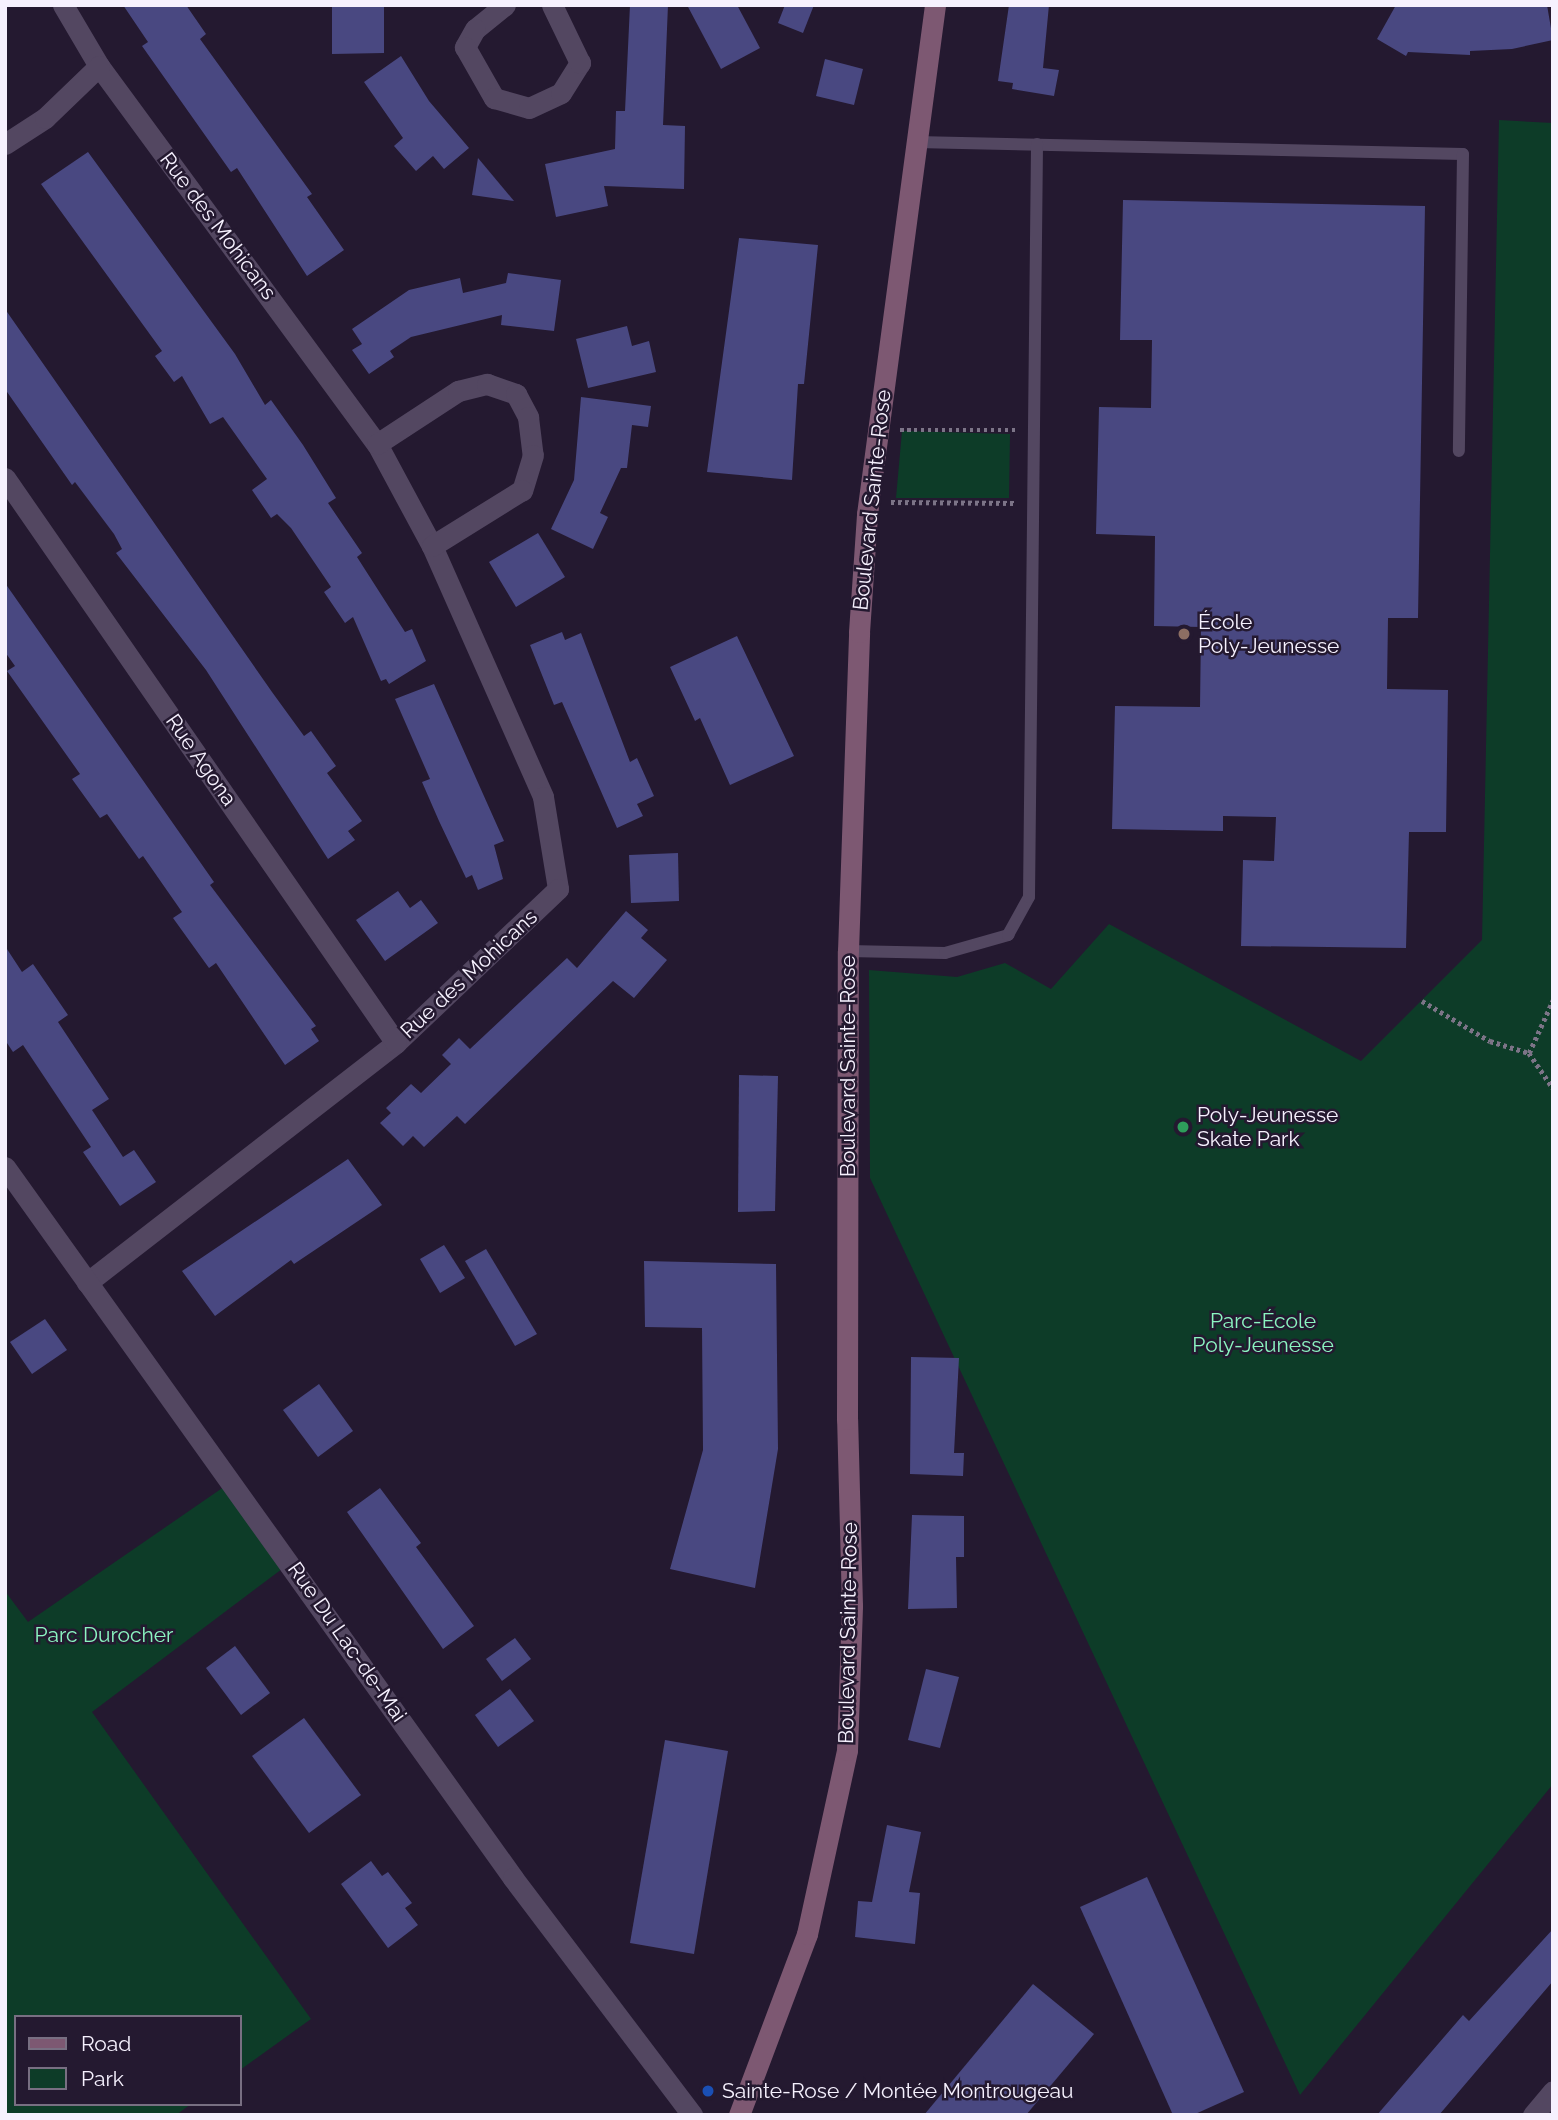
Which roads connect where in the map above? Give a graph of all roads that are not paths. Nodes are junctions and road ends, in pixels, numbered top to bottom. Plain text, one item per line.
1 (63, 5) edge
2 (505, 5) edge
3 (552, 5) edge
4 (934, 5) edge
5 (99, 66) junction
6 (916, 142) junction
7 (5, 144) edge
8 (1037, 144) junction
9 (377, 444) junction
10 (1459, 451) dead end
11 (5, 478) edge
12 (432, 546) junction
13 (848, 951) junction
14 (396, 1043) junction
15 (5, 1167) edge
16 (87, 1283) junction
17 (1553, 2091) edge
18 (692, 2115) edge
19 (739, 2115) edge
20 (1533, 2115) edge

1 - 5 street, Rue des Mohicans
2 - 3 street
4 - 6 street, Boulevard Sainte-Rose
5 - 7 street
5 - 9 street, Rue des Mohicans
6 - 8 lane
6 - 13 street, Boulevard Sainte-Rose
8 - 10 lane
8 - 13 lane
9 - 12 street, Rue des Mohicans
9 - 12 street
11 - 14 street, Rue Agona
12 - 14 street, Rue des Mohicans
13 - 19 street, Boulevard Sainte-Rose
14 - 16 street, Rue des Mohicans
15 - 16 street, Rue Du Lac-de-Mai
16 - 18 street, Rue Du Lac-de-Mai
17 - 20 street

